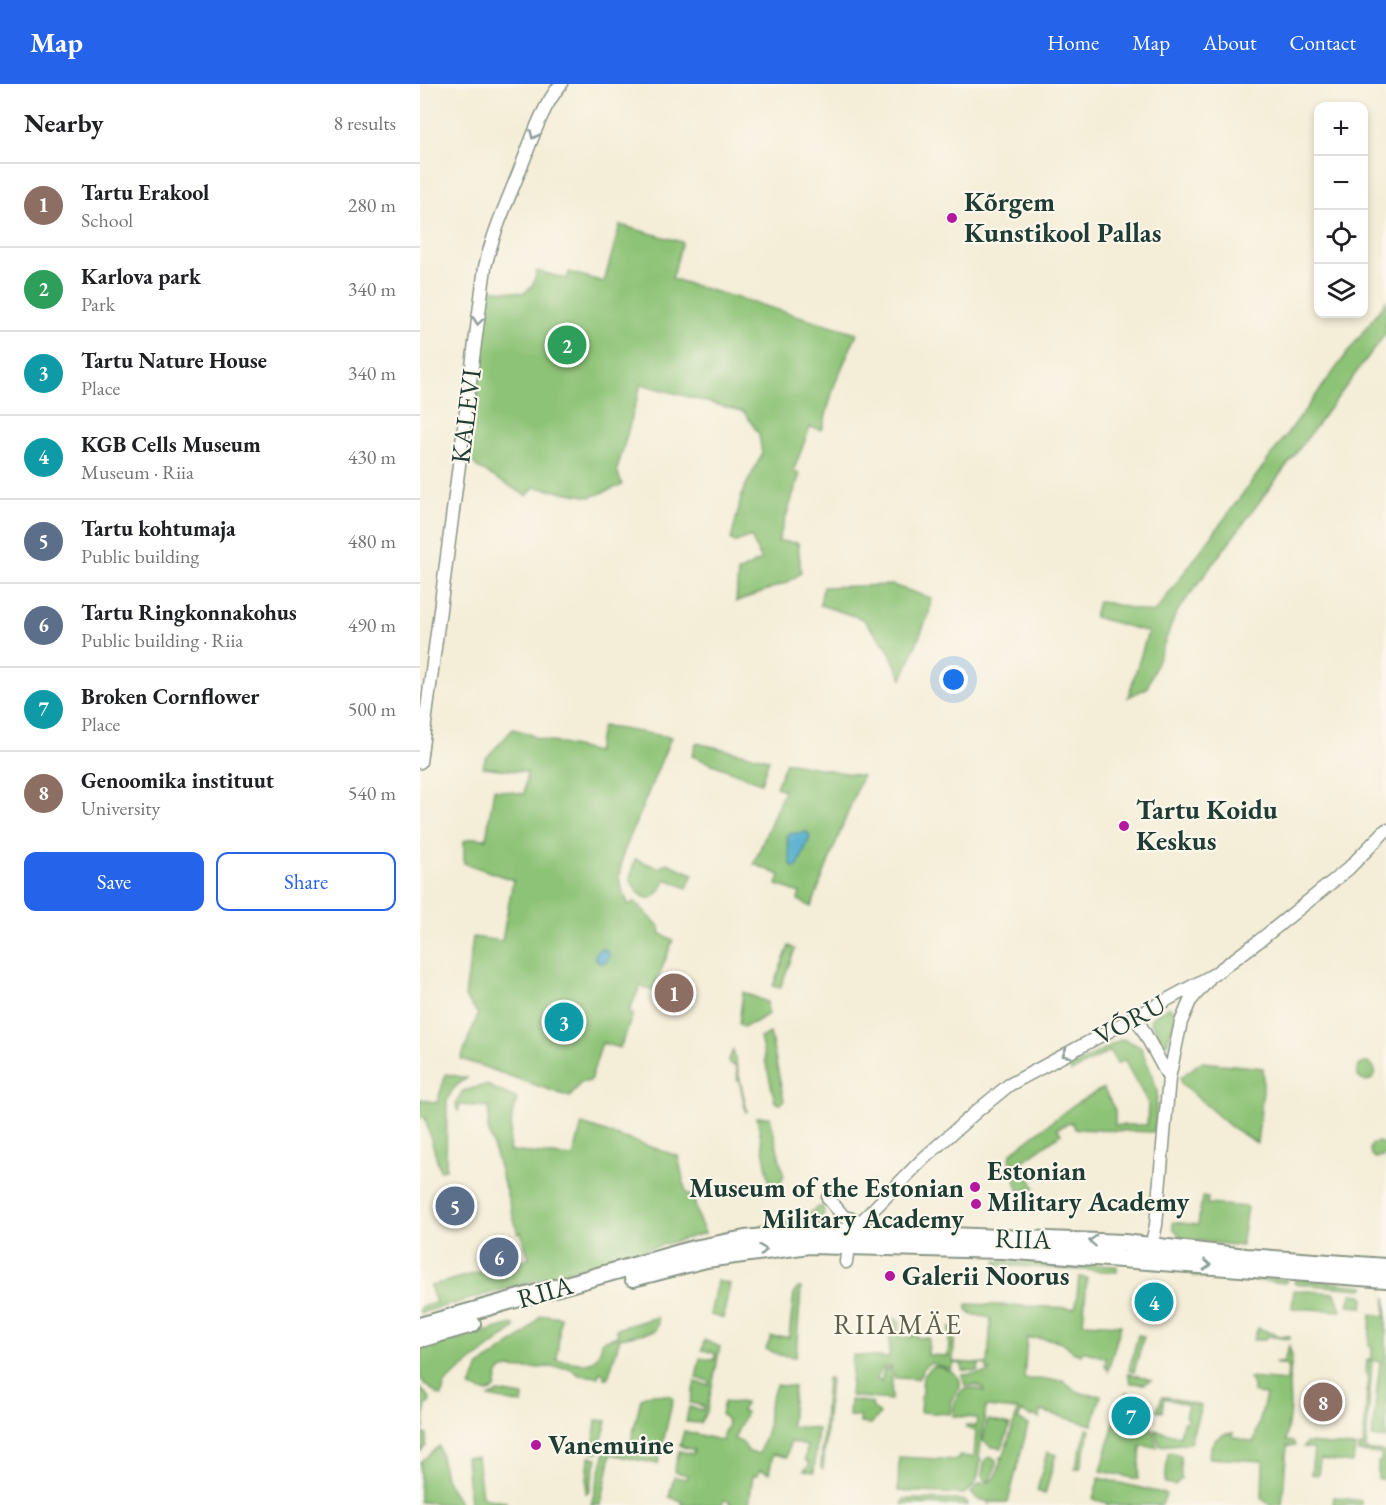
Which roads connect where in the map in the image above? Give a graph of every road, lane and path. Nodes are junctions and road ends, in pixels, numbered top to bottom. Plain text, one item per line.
1 (561, 84) edge
2 (420, 762) edge
3 (1386, 830) edge
4 (1213, 975) junction
5 (1136, 1017) junction
6 (1169, 1078) junction
7 (828, 1198) dead end
8 (852, 1234) junction
9 (1150, 1253) junction
10 (1386, 1267) edge
11 (1386, 1279) edge
12 (420, 1326) edge
13 (420, 1339) edge

1 -> 2 street, KALEVI
3 - 4 street, VÕRU
4 - 5 street, VÕRU
4 - 6 street
5 - 6 street
5 -> 8 street, VÕRU
6 - 9 street
7 - 8 street
9 -> 8 highway, RIIA
8 - 9 highway, RIIA
8 - 12 highway, RIIA
13 -> 8 highway, RIIA
9 - 10 highway, RIIA
9 -> 11 highway, RIIA

